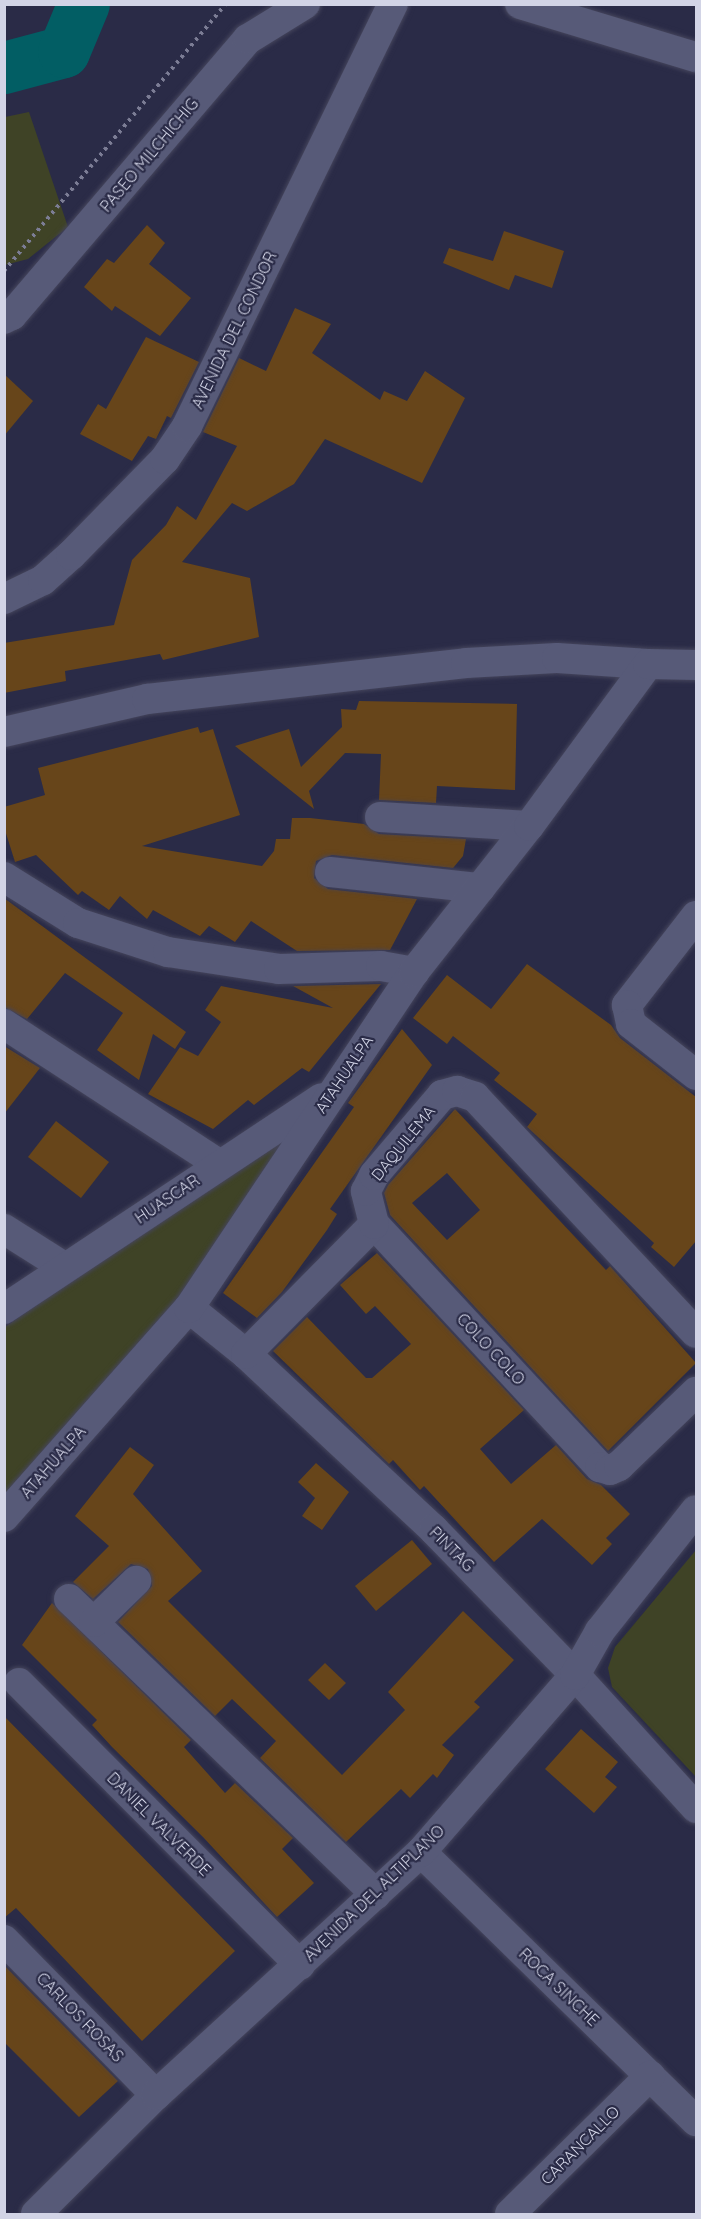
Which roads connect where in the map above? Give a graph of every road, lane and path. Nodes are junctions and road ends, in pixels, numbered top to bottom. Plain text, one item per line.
1 (226, 4) edge
2 (304, 4) edge
3 (393, 4) edge
4 (520, 4) edge
5 (696, 57) edge
6 (4, 271) edge
7 (4, 319) edge
8 (4, 599) edge
9 (648, 664) junction
10 (696, 665) edge
11 (4, 732) edge
12 (380, 817) dead end
13 (529, 826) junction
14 (330, 872) dead end
15 (4, 877) edge
16 (480, 888) junction
17 (696, 916) edge
18 (414, 972) junction
19 (4, 1024) edge
20 (696, 1076) edge
21 (331, 1092) junction
22 (219, 1164) junction
23 (374, 1224) junction
24 (4, 1228) edge
25 (64, 1267) junction
26 (189, 1308) junction
27 (4, 1309) edge
28 (696, 1333) edge
29 (246, 1354) junction
30 (696, 1392) edge
31 (696, 1510) edge
32 (4, 1517) edge
33 (136, 1581) dead end
34 (69, 1599) dead end
35 (94, 1622) junction
36 (575, 1675) junction
37 (19, 1683) dead end
38 (696, 1808) edge
39 (421, 1852) junction
40 (376, 1894) junction
41 (4, 1940) edge
42 (300, 1965) junction
43 (650, 2076) junction
44 (156, 2095) junction
45 (696, 2121) edge
46 (43, 2212) edge
47 (510, 2214) edge

1 - 6 path
2 - 7 street, PASEO MILCHICHIG
3 - 8 street, AVENIDA DEL CONDOR
4 - 5 street
9 - 10 street
9 - 11 street
9 - 13 street, ATAHUALPA
12 - 13 street
13 - 16 street, ATAHUALPA
14 - 16 street
15 - 18 street
16 - 18 street, ATAHUALPA
17 - 20 street
18 - 21 street, ATAHUALPA
19 - 22 street
21 - 22 street, HUASCAR
21 - 26 street, ATAHUALPA
22 - 25 street, HUASCAR
23 - 28 street, DAQUILEMA
23 - 29 street
23 - 30 street, COLO COLO
24 - 25 street
25 - 27 street, HUASCAR
26 - 29 street, PINTAG
26 - 32 street, ATAHUALPA
29 - 36 street, PINTAG
31 - 36 street, AVENIDA DEL ALTIPLANO
33 - 35 street
34 - 35 street
35 - 40 street
36 - 38 street, PINTAG
36 - 39 street, AVENIDA DEL ALTIPLANO
37 - 42 street, DANIEL VALVERDE
39 - 40 street, AVENIDA DEL ALTIPLANO
39 - 43 street, ROCA SINCHE
40 - 42 street, AVENIDA DEL ALTIPLANO
41 - 44 street, CARLOS ROSAS
42 - 44 street, AVENIDA DEL ALTIPLANO
43 - 45 street, ROCA SINCHE
43 - 47 street, CARANCALLO
44 - 46 street, AVENIDA DEL ALTIPLANO

